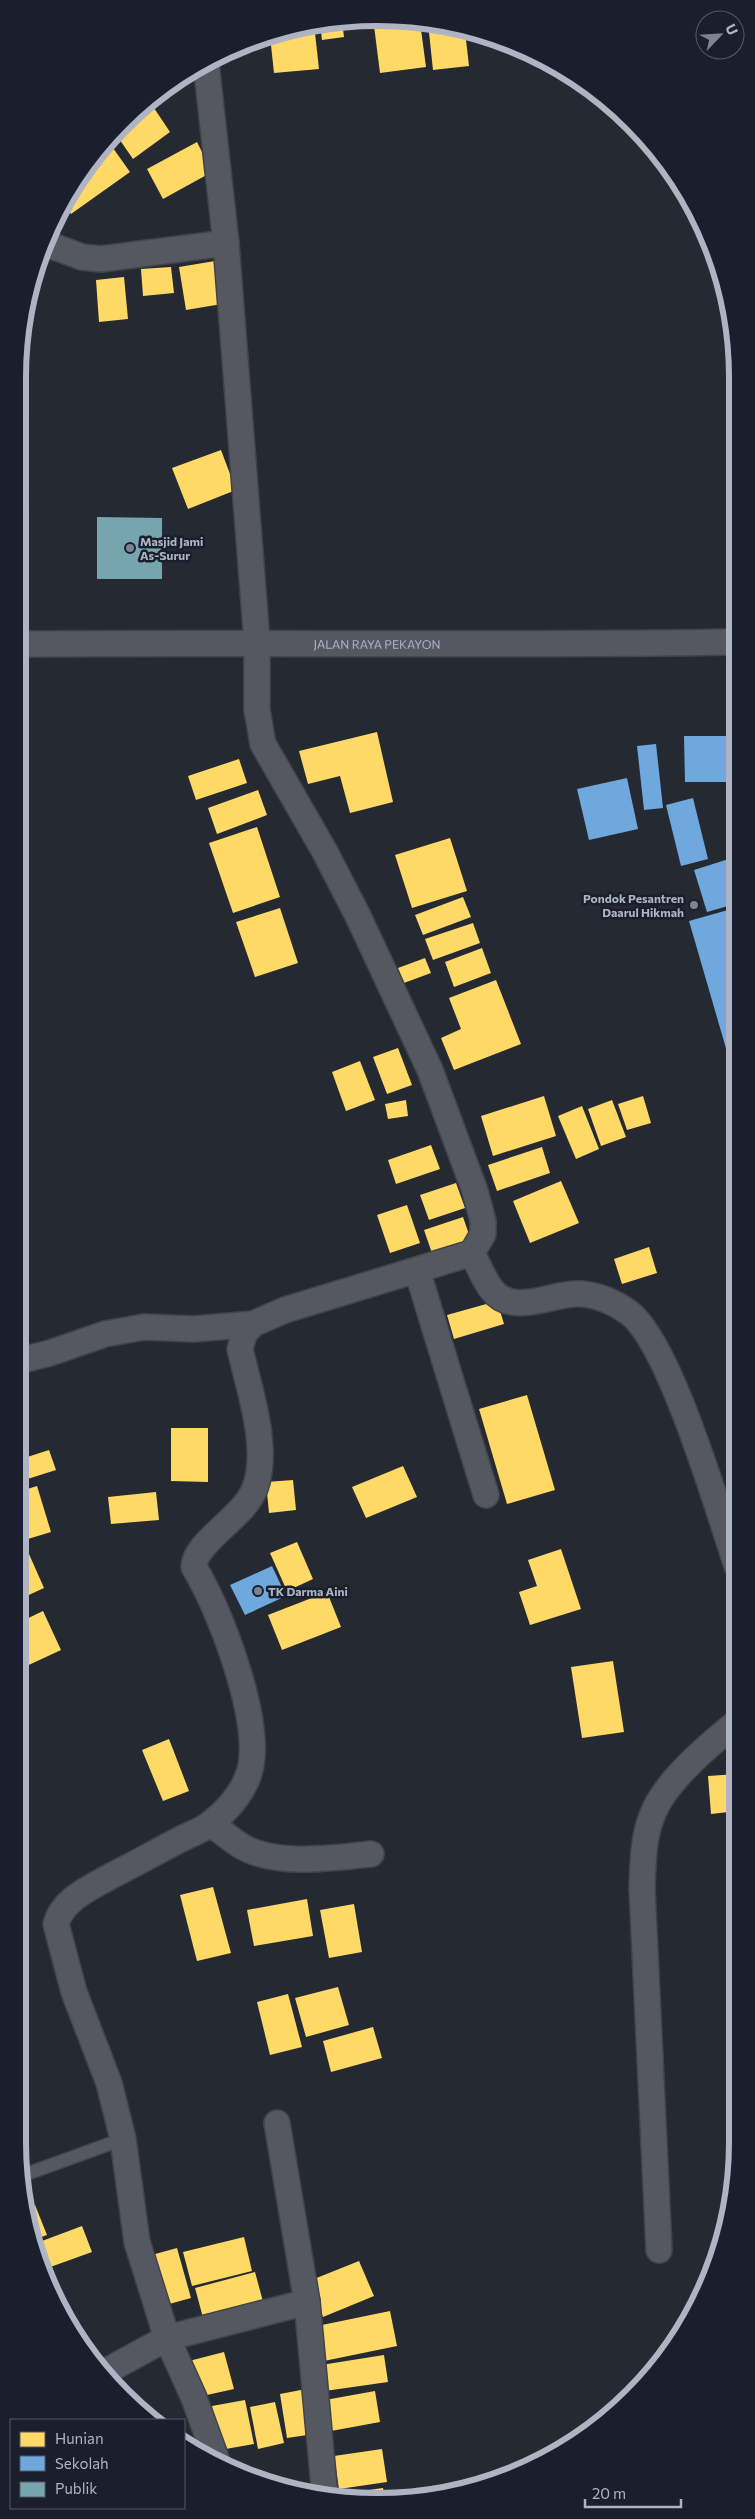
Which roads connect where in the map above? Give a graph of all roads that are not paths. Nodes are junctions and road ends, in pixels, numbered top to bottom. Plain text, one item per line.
1 (207, 70) edge
2 (226, 243) junction
3 (52, 246) edge
4 (729, 642) edge
5 (26, 644) edge
6 (256, 651) junction
7 (472, 1253) junction
8 (417, 1270) junction
9 (253, 1324) junction
10 (26, 1360) edge
11 (486, 1495) dead end
12 (729, 1545) edge
13 (729, 1730) edge
14 (211, 1824) junction
15 (371, 1854) dead end
16 (277, 2123) dead end
17 (123, 2139) junction
18 (28, 2174) edge
19 (659, 2250) dead end
20 (307, 2302) junction
21 (167, 2338) junction
22 (109, 2368) edge
23 (214, 2452) edge
24 (324, 2489) edge

1 - 2 street
2 - 3 street
2 - 6 street
4 - 6 street, JALAN RAYA PEKAYON
5 - 6 street, JALAN RAYA PEKAYON
6 - 7 street
7 - 8 street
7 - 12 street
8 - 9 street
8 - 11 street
9 - 10 street
9 - 14 street
13 - 19 street
14 - 15 street
14 - 17 street
16 - 20 street
17 - 18 lane
17 - 21 street
20 - 21 street
20 - 24 street
21 - 22 street
21 - 23 street

